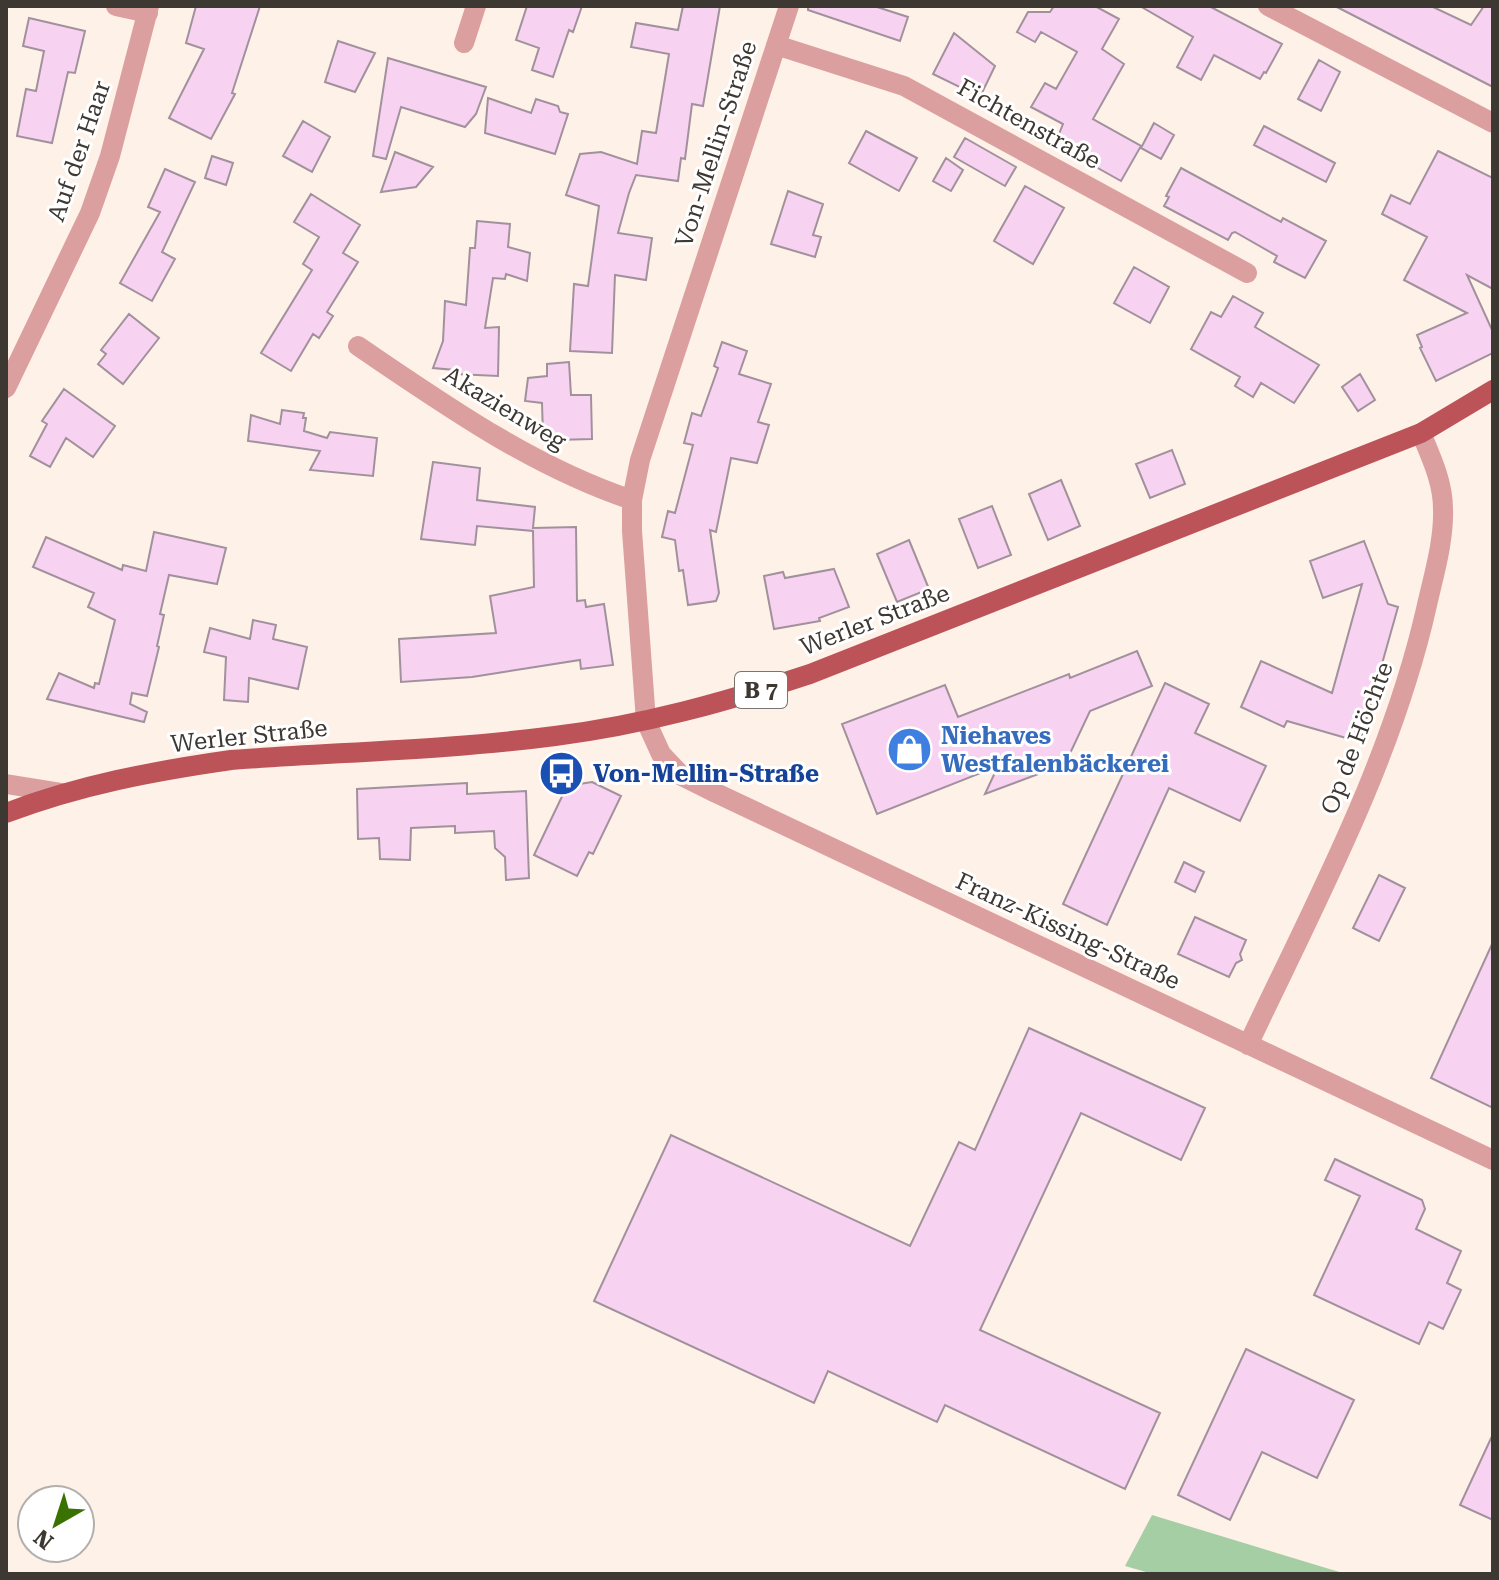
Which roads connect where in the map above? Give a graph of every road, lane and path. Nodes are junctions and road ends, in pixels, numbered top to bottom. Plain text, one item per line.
1 (116, 6) edge
2 (476, 6) edge
3 (789, 6) edge
4 (1268, 6) edge
5 (148, 9) edge
6 (464, 43) dead end
7 (776, 45) junction
8 (1493, 123) edge
9 (1247, 273) dead end
10 (358, 346) dead end
11 (6, 388) edge
12 (1493, 390) edge
13 (1421, 433) junction
14 (632, 500) junction
15 (646, 721) junction
16 (6, 784) edge
17 (62, 793) junction
18 (6, 813) edge
19 (1248, 1045) junction
20 (1493, 1160) edge

1 - 5 street, Auf der Haar
2 - 6 street
3 - 7 street, Von-Mellin-Straße
4 - 8 street
5 - 11 street, Auf der Haar
7 - 9 street, Fichtenstraße
7 - 14 street, Von-Mellin-Straße
10 - 14 street, Akazienweg
12 - 13 main road, Werler Straße / B 7
13 - 15 main road, Werler Straße / B 7
13 - 19 street, Op de Höchte
14 - 15 street, Von-Mellin-Straße
15 - 17 main road, Werler Straße / B 7
15 - 19 street, Franz-Kissing-Straße
16 - 17 street
17 - 18 main road, Werler Straße / B 7
19 - 20 street, Franz-Kissing-Straße

